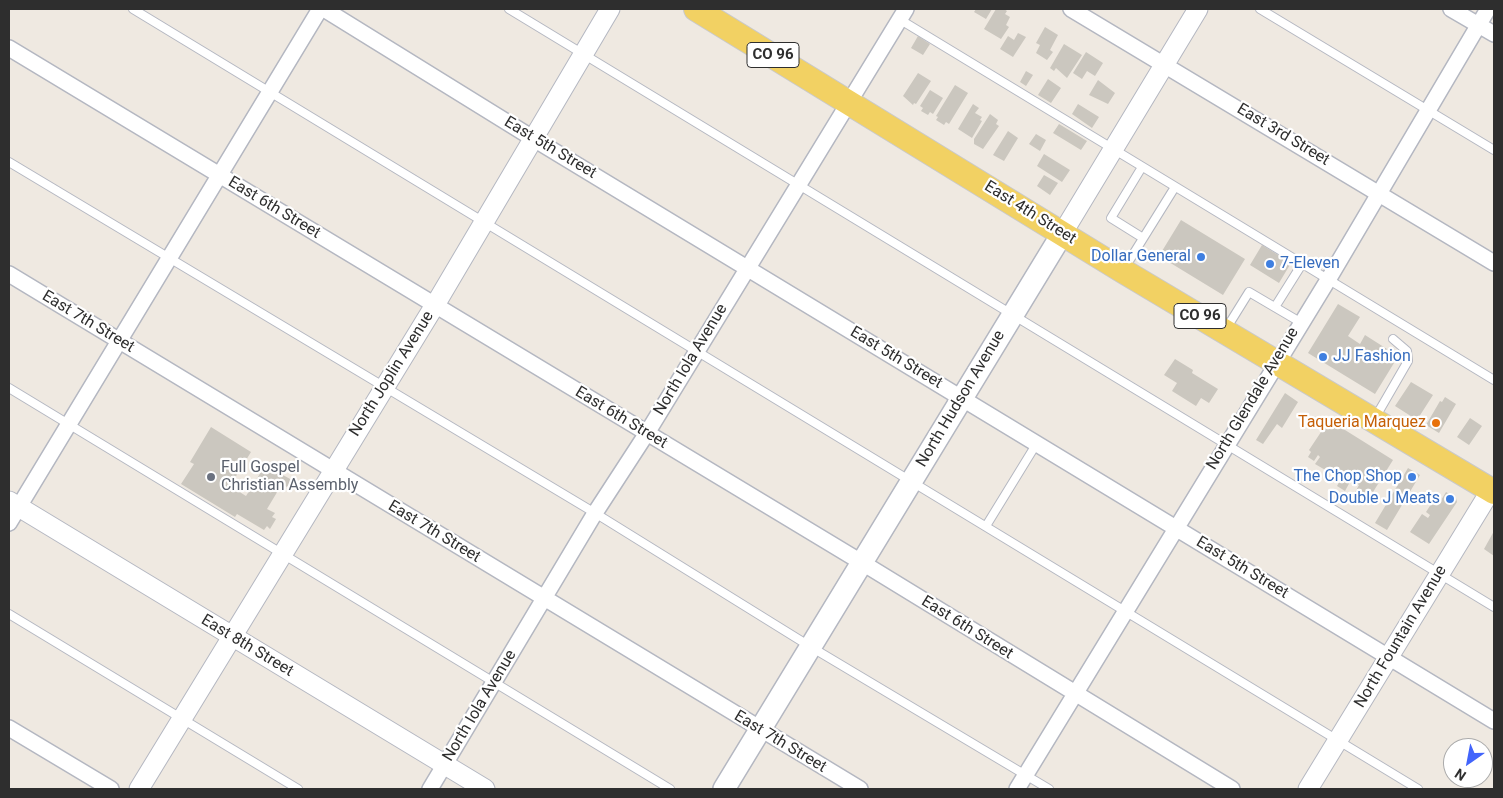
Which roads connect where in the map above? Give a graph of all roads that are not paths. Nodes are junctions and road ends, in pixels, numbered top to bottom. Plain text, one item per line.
1 (133, 9) edge
2 (320, 9) edge
3 (324, 9) edge
4 (510, 9) edge
5 (610, 9) edge
6 (696, 9) edge
7 (1071, 9) edge
8 (1198, 9) edge
9 (1260, 9) edge
10 (1451, 9) edge
11 (1488, 9) edge
12 (903, 14) edge
13 (1478, 25) junction
14 (1494, 34) edge
15 (9, 48) edge
16 (583, 54) junction
17 (1165, 65) junction
18 (269, 92) junction
19 (848, 101) junction
20 (1428, 110) junction
21 (534, 139) junction
22 (1113, 150) junction
23 (1494, 150) edge
24 (9, 162) edge
25 (1142, 167) junction
26 (219, 175) junction
27 (798, 184) junction
28 (1175, 187) junction
29 (1379, 193) junction
30 (484, 222) junction
31 (1060, 236) junction
32 (1143, 238) junction
33 (169, 257) junction
34 (1494, 263) edge
35 (1302, 264) junction
36 (747, 268) junction
37 (1123, 271) junction
38 (9, 274) edge
39 (1328, 280) junction
40 (435, 305) junction
41 (1276, 307) junction
42 (1012, 314) junction
43 (1300, 322) junction
44 (1225, 330) junction
45 (1393, 339) dead end
46 (119, 340) junction
47 (697, 350) junction
48 (1277, 361) junction
49 (1494, 380) edge
50 (9, 388) edge
51 (384, 388) junction
52 (962, 398) junction
53 (1374, 419) junction
54 (69, 425) junction
55 (646, 433) junction
56 (1036, 443) junction
57 (1226, 445) junction
58 (332, 470) junction
59 (911, 481) junction
60 (1493, 489) edge
61 (12, 510) edge
62 (595, 513) junction
63 (986, 526) junction
64 (1175, 528) junction
65 (282, 553) junction
66 (861, 562) junction
67 (1440, 574) junction
68 (545, 600) junction
69 (1494, 607) edge
70 (1124, 611) junction
71 (9, 614) edge
72 (232, 636) junction
73 (811, 647) junction
74 (1388, 657) junction
75 (494, 683) junction
76 (1074, 694) junction
77 (182, 719) junction
78 (1494, 722) edge
79 (9, 728) edge
80 (761, 730) junction
81 (1338, 741) junction
82 (445, 765) junction
83 (1026, 775) junction
84 (111, 789) edge
85 (138, 789) edge
86 (298, 789) edge
87 (430, 789) edge
88 (485, 789) edge
89 (670, 789) edge
90 (724, 789) edge
91 (860, 789) edge
92 (1017, 789) edge
93 (1049, 789) edge
94 (1232, 789) edge
95 (1308, 789) edge
96 (1418, 789) edge

1 - 18 lane
2 - 18 street
3 - 21 street, East 5th Street
4 - 16 lane
5 - 16 street, North Joplin Avenue
6 - 19 main road, East 4th Street / CO 96
7 - 17 street, East 3rd Street
8 - 17 street, North Hudson Avenue
9 - 20 lane
10 - 13 street
11 - 13 street, North Glendale Avenue
12 - 19 street, North Iola Avenue
12 - 22 lane
13 - 14 street
13 - 20 street, North Glendale Avenue
15 - 26 street, East 6th Street
16 - 21 street, North Joplin Avenue
16 - 27 lane
17 - 22 street, North Hudson Avenue
17 - 29 street, East 3rd Street
18 - 26 street
18 - 30 lane
19 - 27 street, North Iola Avenue
19 - 31 main road, East 4th Street / CO 96
20 - 23 lane
20 - 29 street, North Glendale Avenue
21 - 30 street, North Joplin Avenue
21 - 36 street, East 5th Street
22 - 25 lane
22 - 31 street, North Hudson Avenue
24 - 33 lane
25 - 28 lane
25 - 32 lane
26 - 33 street
26 - 40 street, East 6th Street
27 - 36 street, North Iola Avenue
27 - 42 lane
28 - 32 lane
28 - 35 lane
29 - 34 street, East 3rd Street
29 - 39 street, North Glendale Avenue
30 - 40 street, North Joplin Avenue
30 - 47 lane
31 - 37 main road, East 4th Street / CO 96
31 - 42 main road, North Hudson Avenue
32 - 37 lane
33 - 46 street
33 - 51 lane
35 - 39 lane
35 - 41 lane
36 - 47 street, North Iola Avenue
36 - 52 street, East 5th Street
37 - 44 main road, East 4th Street / CO 96
38 - 46 street, East 7th Street
39 - 43 street, North Glendale Avenue
39 - 49 lane
40 - 51 street, North Joplin Avenue
40 - 55 street, East 6th Street
41 - 43 lane
41 - 44 lane
42 - 52 main road, North Hudson Avenue
42 - 57 lane
43 - 48 street, North Glendale Avenue
44 - 48 main road, East 4th Street / CO 96
45 - 53 lane
46 - 54 street
46 - 58 street, East 7th Street
47 - 55 street, North Iola Avenue
47 - 59 lane
48 - 53 main road, East 4th Street / CO 96
48 - 57 street, North Glendale Avenue
50 - 54 lane
51 - 58 street, North Joplin Avenue
51 - 62 lane
52 - 56 street, East 5th Street
52 - 59 main road, North Hudson Avenue
53 - 60 main road, East 4th Street / CO 96
54 - 61 street
54 - 65 lane
55 - 62 street, North Iola Avenue
55 - 66 street, East 6th Street
56 - 63 lane
56 - 64 street, East 5th Street
57 - 64 street, North Glendale Avenue
57 - 67 lane
58 - 65 street, North Joplin Avenue
58 - 68 street, East 7th Street
59 - 63 lane
59 - 66 main road, North Hudson Avenue
60 - 67 street, North Fountain Avenue
61 - 72 street, East 8th Street
62 - 68 street, North Iola Avenue
62 - 73 lane
63 - 70 lane
64 - 70 street, North Glendale Avenue
64 - 74 street, East 5th Street
65 - 72 street, North Joplin Avenue
65 - 75 lane
66 - 73 main road, North Hudson Avenue
66 - 76 street, East 6th Street
67 - 69 lane
67 - 74 street, North Fountain Avenue
68 - 75 street, North Iola Avenue
68 - 80 street, East 7th Street
70 - 76 street, North Glendale Avenue
70 - 81 lane
71 - 77 lane
72 - 77 street, North Joplin Avenue
72 - 82 street, East 8th Street
73 - 80 main road, North Hudson Avenue
73 - 83 lane
74 - 78 street, East 5th Street
74 - 81 street, North Fountain Avenue
75 - 82 street, North Iola Avenue
75 - 89 lane
76 - 83 street, North Glendale Avenue
76 - 94 street, East 6th Street
77 - 85 street, North Joplin Avenue
77 - 86 lane
79 - 84 street
80 - 90 main road, North Hudson Avenue
80 - 91 street, East 7th Street
81 - 95 street, North Fountain Avenue
81 - 96 lane
82 - 87 street, North Iola Avenue
82 - 88 street, East 8th Street
83 - 92 street, North Glendale Avenue
83 - 93 lane

